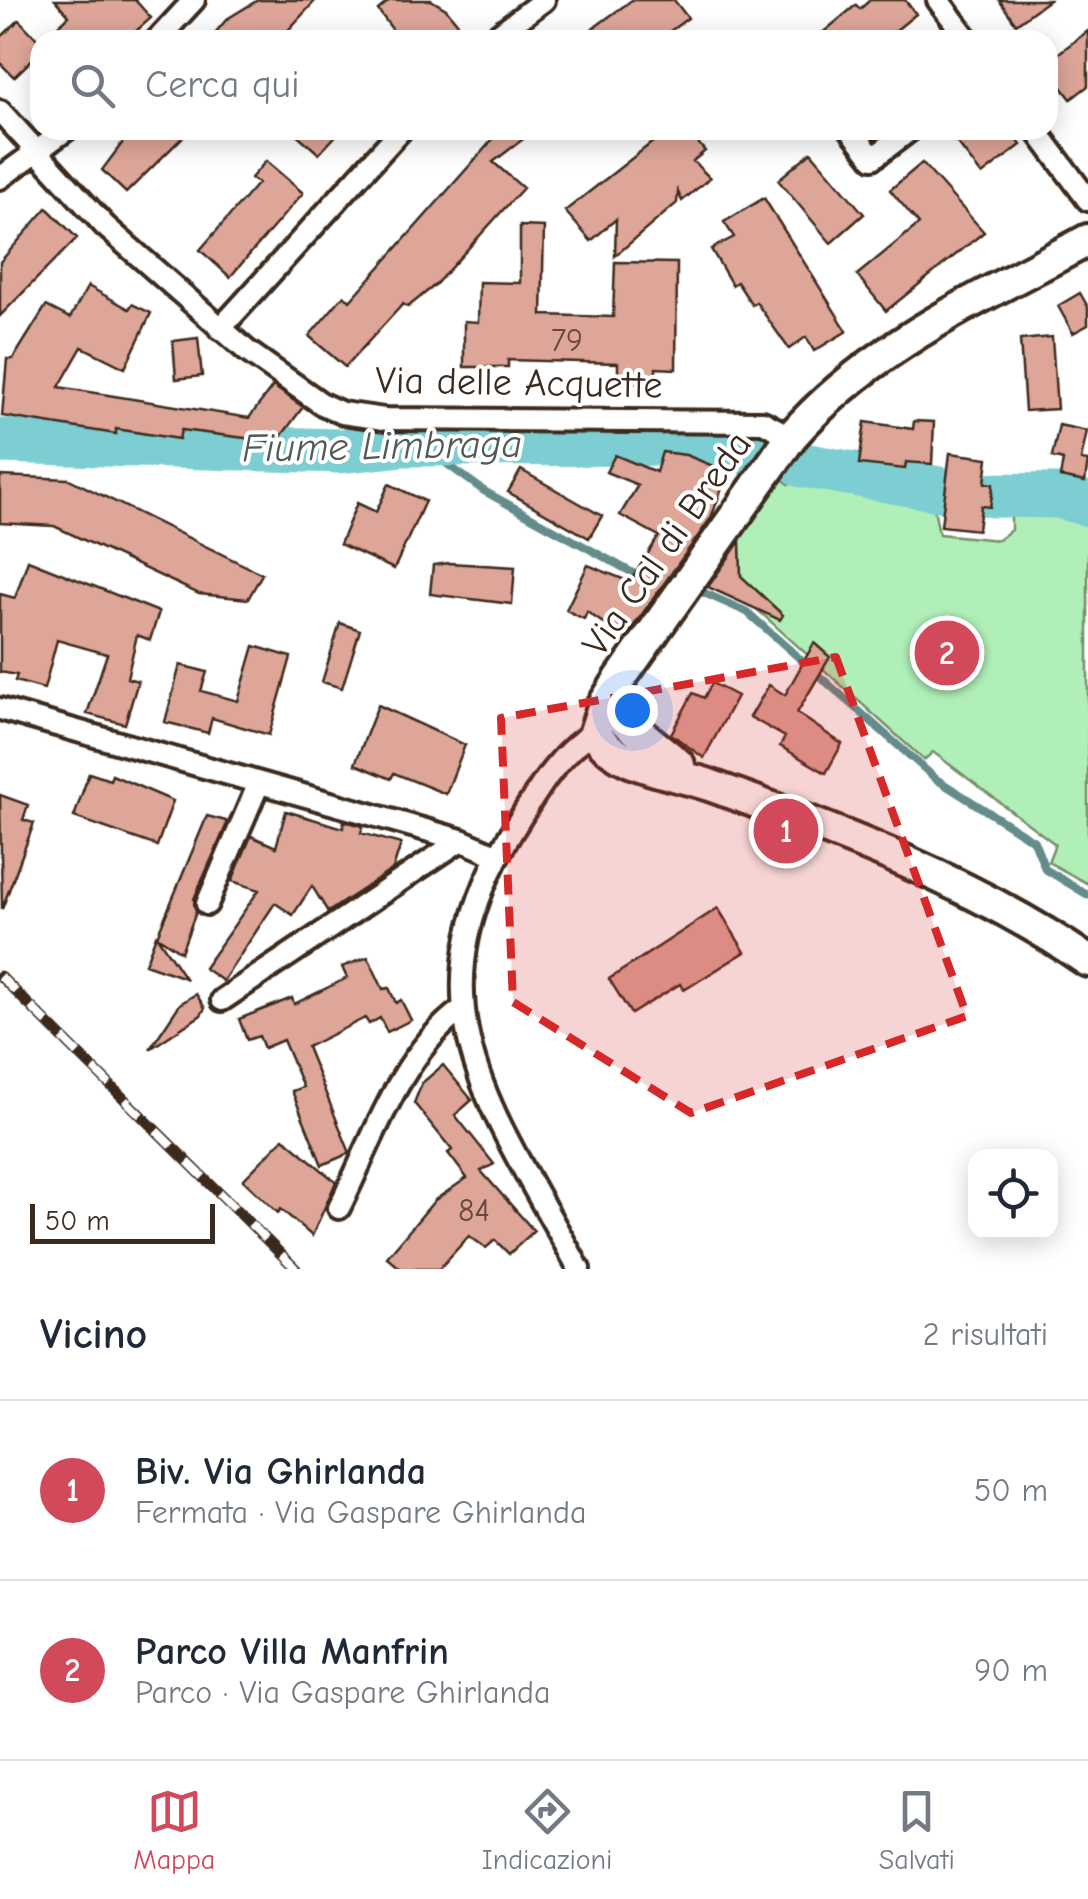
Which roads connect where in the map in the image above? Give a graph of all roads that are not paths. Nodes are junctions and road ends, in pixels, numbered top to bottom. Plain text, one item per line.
1 (194, 0) edge
2 (544, 0) edge
3 (938, 0) edge
4 (166, 30) edge
5 (504, 30) edge
6 (960, 30) edge
7 (0, 111) edge
8 (54, 140) edge
9 (393, 140) edge
10 (860, 140) edge
11 (897, 140) edge
12 (1043, 140) edge
13 (36, 155) junction
14 (0, 178) edge
15 (1088, 200) edge
16 (1088, 240) edge
17 (220, 329) junction
18 (791, 437) junction
19 (0, 709) edge
20 (600, 718) junction
21 (259, 783) junction
22 (460, 840) junction
23 (498, 856) junction
24 (207, 904) dead end
25 (1088, 960) edge
26 (222, 1000) dead end
27 (461, 1010) junction
28 (339, 1208) dead end
29 (579, 1269) edge

1 - 4 street
2 - 5 street
3 - 6 street
7 - 13 street, Via delle Acquette
8 - 13 street
9 - 17 street
10 - 11 street
12 - 15 street
13 - 14 street
13 - 17 street, Via delle Acquette
16 - 18 street, Via Cal di Breda
17 - 18 street, Via delle Acquette
18 - 20 street, Via Cal di Breda
19 - 21 street
20 - 23 street, Via Cal di Breda
20 - 25 street
21 - 22 street
21 - 24 street
22 - 23 street
22 - 26 street
23 - 27 street, Via Cal di Breda
27 - 28 street
27 - 29 street, Via Cal di Breda

